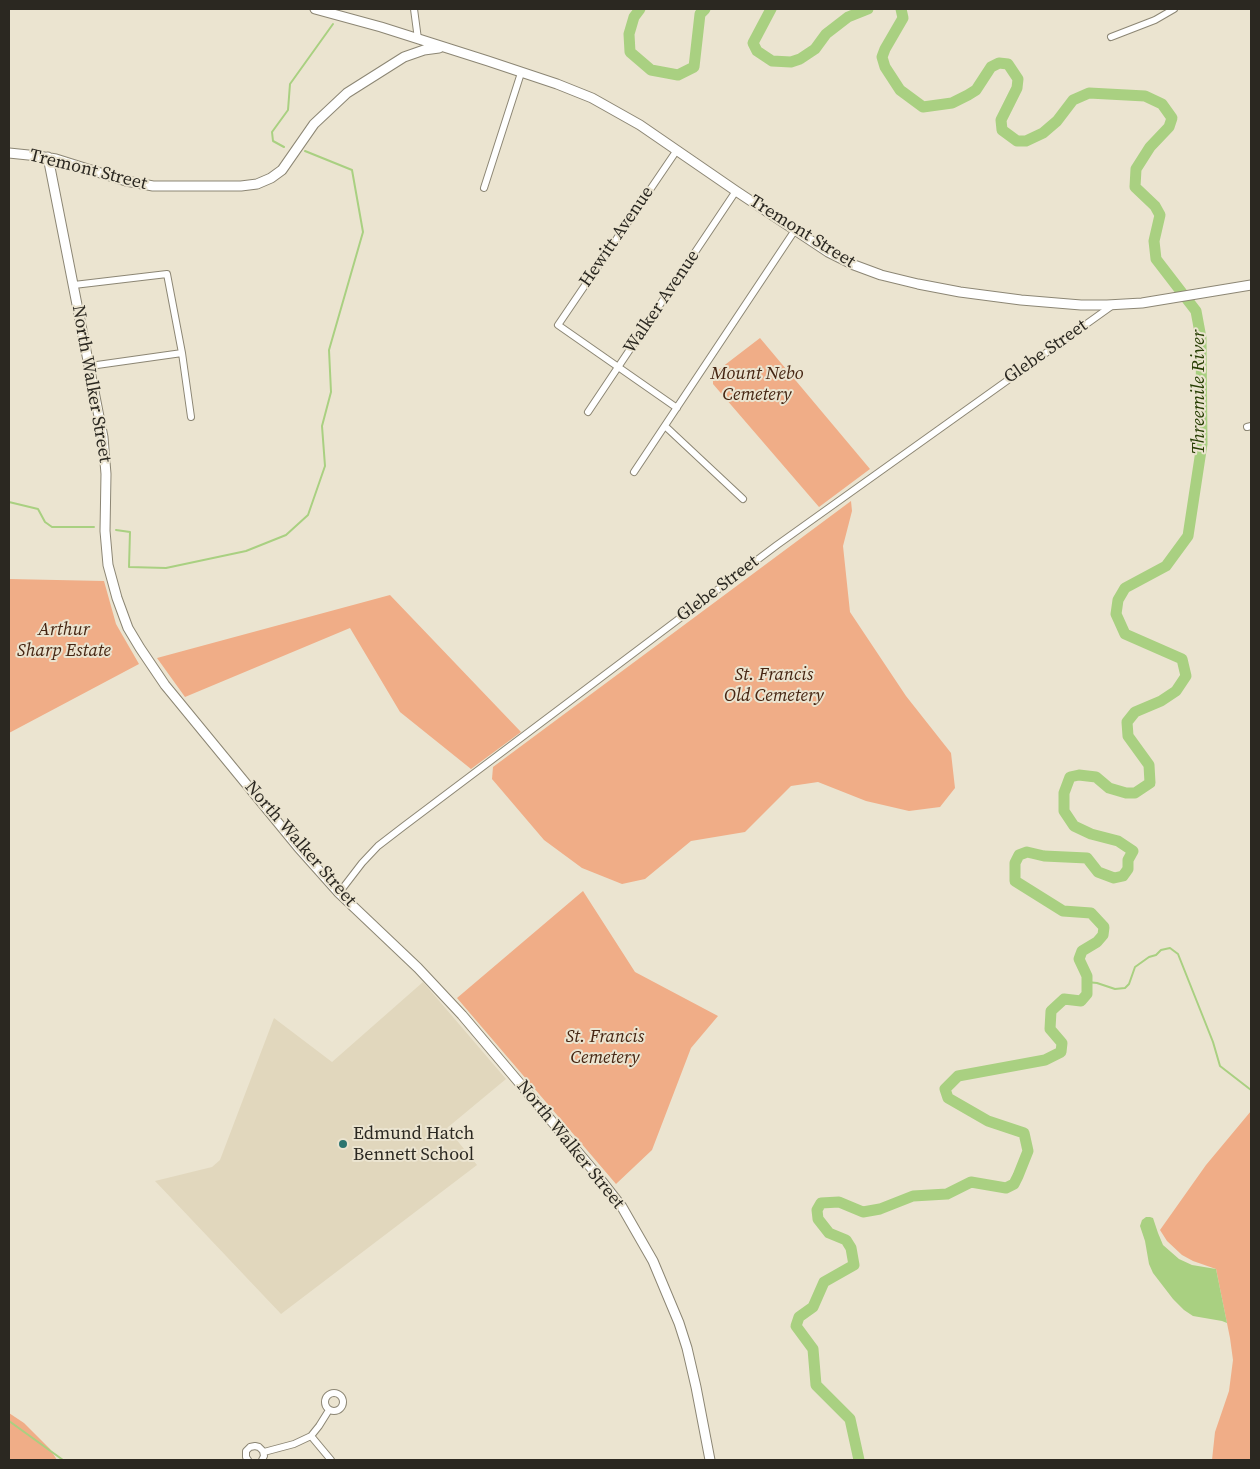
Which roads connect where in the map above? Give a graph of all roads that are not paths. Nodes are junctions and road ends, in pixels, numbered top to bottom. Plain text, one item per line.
1 (315, 9) edge
2 (414, 9) edge
3 (1174, 9) edge
4 (1111, 37) dead end
5 (418, 39) junction
6 (445, 47) junction
7 (521, 72) junction
8 (676, 150) junction
9 (9, 153) edge
10 (48, 157) junction
11 (484, 188) dead end
12 (736, 191) junction
13 (795, 230) junction
14 (74, 285) junction
15 (1251, 285) edge
16 (1114, 305) junction
17 (182, 353) junction
18 (90, 366) junction
19 (618, 367) junction
20 (677, 408) junction
21 (588, 412) dead end
22 (191, 417) dead end
23 (665, 426) junction
24 (634, 472) dead end
25 (743, 498) dead end
26 (339, 893) junction
27 (329, 1410) dead end
28 (311, 1436) junction
29 (264, 1452) junction
30 (248, 1460) edge
31 (262, 1460) edge
32 (331, 1460) edge
33 (710, 1460) edge

1 - 5 main road, Tremont Street
2 - 5 street
3 - 4 street
5 - 6 main road, Tremont Street
6 - 7 main road, Tremont Street
6 - 10 main road, Tremont Street
7 - 8 main road, Tremont Street
7 - 11 street
8 - 12 main road, Tremont Street
8 - 19 street, Hewitt Avenue
9 - 10 main road, Tremont Street
10 - 14 main road, North Walker Street
12 - 13 main road, Tremont Street
12 - 19 street, Walker Avenue
13 - 16 main road, Tremont Street
13 - 20 street
14 - 17 street
14 - 18 main road, North Walker Street
15 - 16 main road, Tremont Street
16 - 26 street, Glebe Street
17 - 18 street
17 - 22 street
18 - 26 main road, North Walker Street
19 - 20 street
19 - 21 street, Walker Avenue
20 - 23 street
23 - 24 street
23 - 25 street
26 - 33 main road, North Walker Street
27 - 28 street
28 - 29 street
28 - 32 street
29 - 30 street
29 - 31 street

